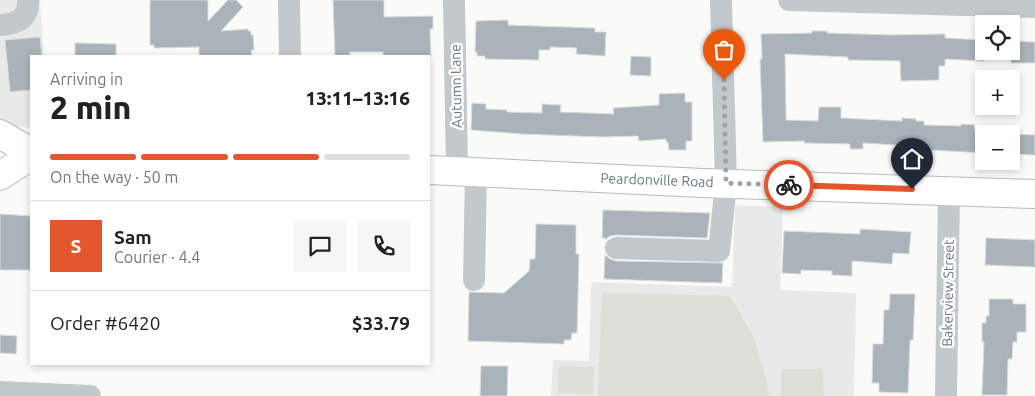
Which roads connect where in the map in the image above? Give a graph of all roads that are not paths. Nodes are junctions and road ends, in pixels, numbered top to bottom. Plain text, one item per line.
1 (18, 0) edge
2 (28, 0) edge
3 (290, 0) edge
4 (454, 0) edge
5 (721, 0) edge
6 (788, 0) edge
7 (1035, 7) edge
8 (8, 23) edge
9 (290, 55) edge
10 (0, 134) edge
11 (0, 153) edge
12 (30, 153) edge
13 (30, 154) edge
14 (30, 155) edge
15 (430, 170) edge
16 (467, 172) junction
17 (0, 176) edge
18 (726, 183) junction
19 (949, 190) junction
20 (1035, 194) edge
21 (616, 248) dead end
22 (474, 280) dead end
23 (0, 392) edge
24 (90, 396) edge
25 (946, 396) edge

1 - 8 street
2 - 8 street
3 - 9 street
4 - 16 street, Autumn Lane
5 - 18 street
6 - 7 street
10 - 12 main road
11 - 13 main road
14 - 17 main road
15 - 16 main road, Peardonville Road
16 - 18 main road, Peardonville Road
16 - 22 street, Autumn Lane
18 - 19 main road, Peardonville Road
18 - 21 street
19 - 20 main road, Peardonville Road
19 - 25 street, Bakerview Street
23 - 24 street

